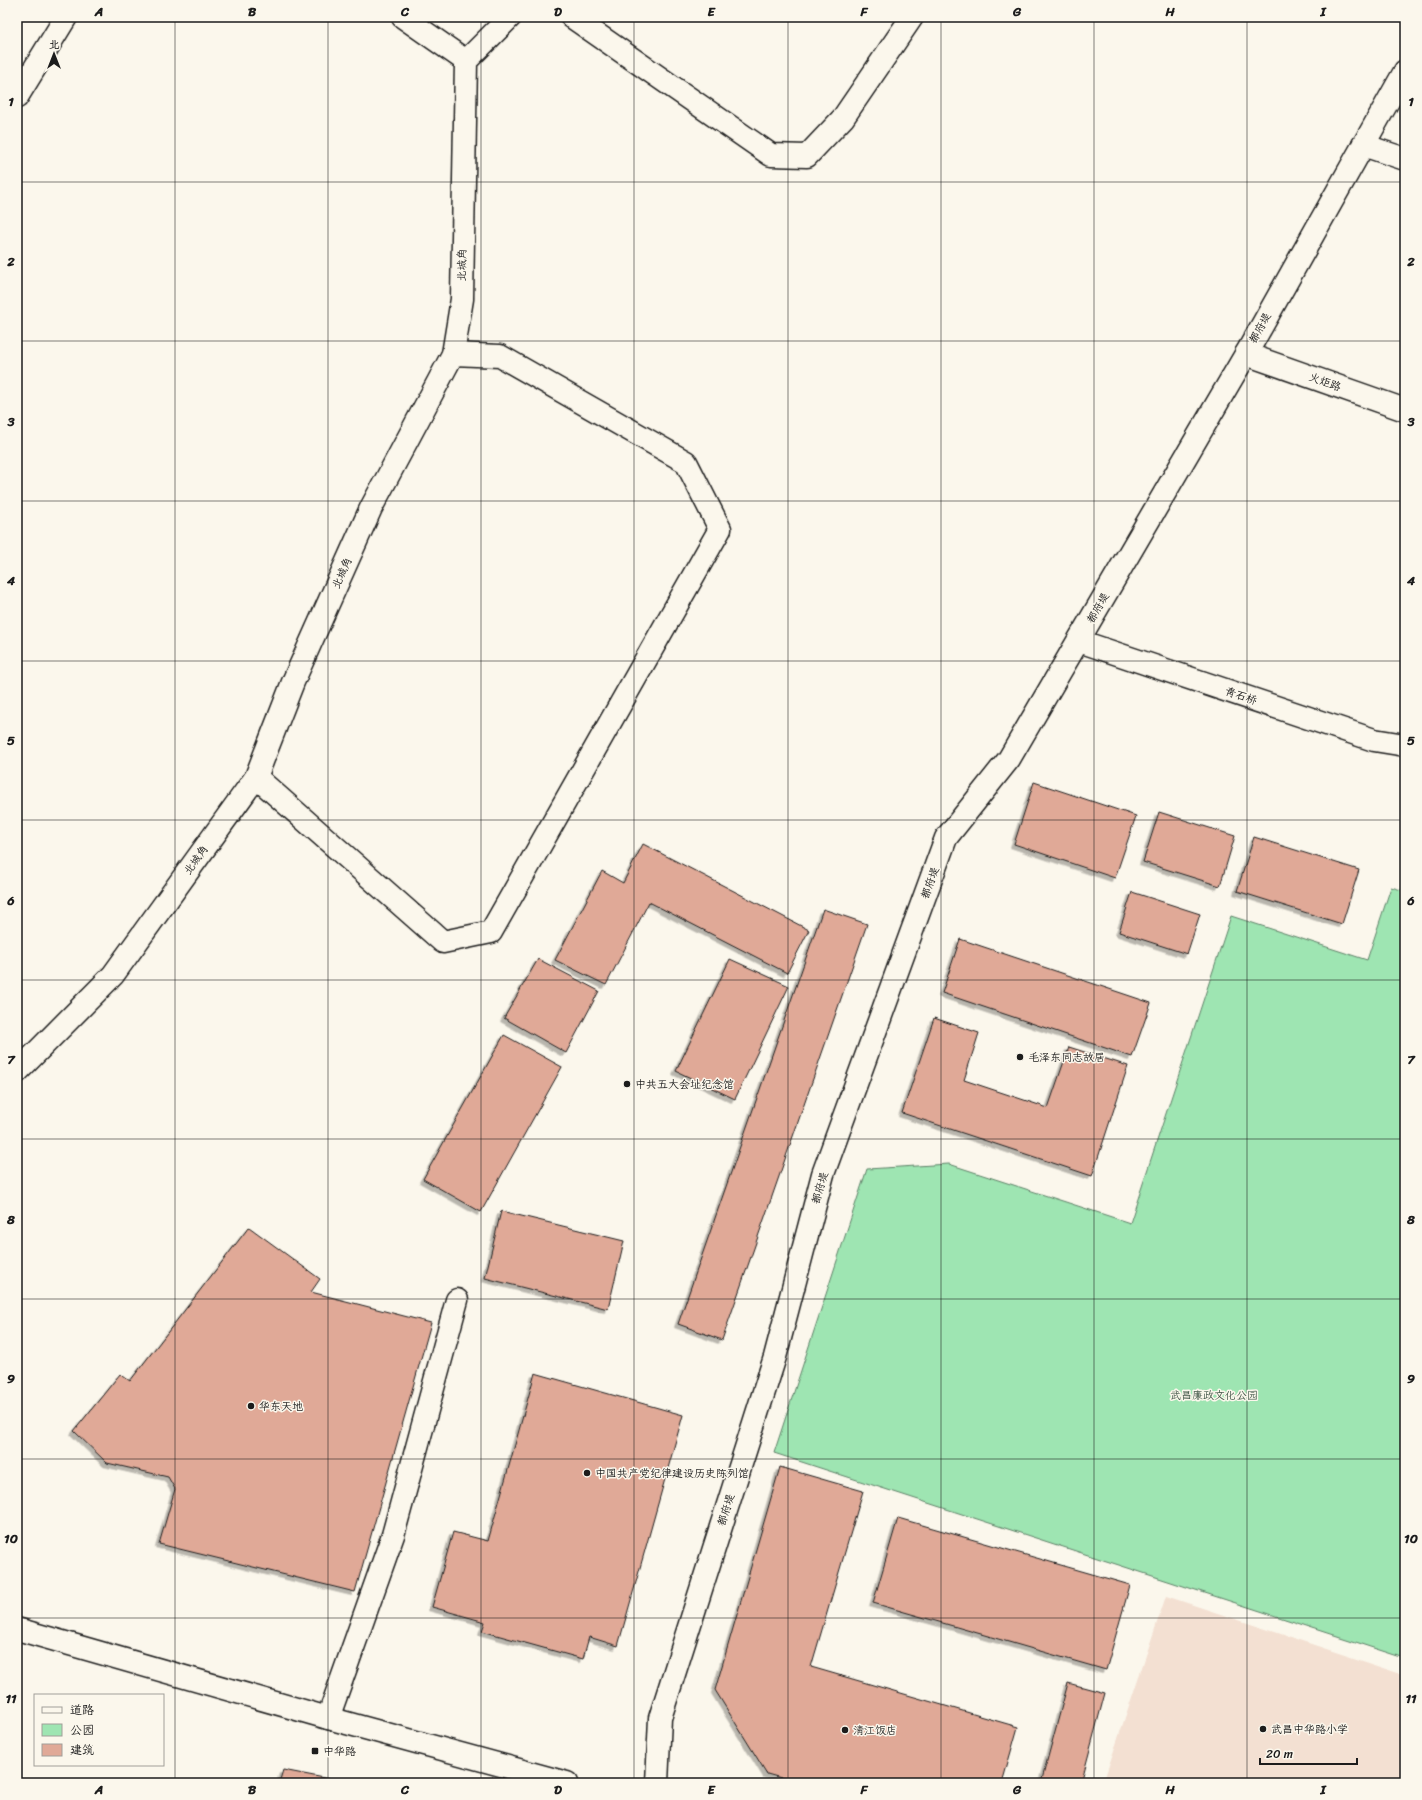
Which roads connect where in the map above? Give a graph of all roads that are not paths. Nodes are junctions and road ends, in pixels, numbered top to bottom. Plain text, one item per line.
1 (66, 17) edge
2 (403, 17) edge
3 (510, 17) edge
4 (572, 17) edge
5 (912, 17) edge
6 (466, 61) junction
7 (1405, 71) edge
8 (17, 98) edge
9 (1363, 145) junction
10 (1405, 159) edge
11 (453, 354) junction
12 (1246, 354) junction
13 (1405, 410) edge
14 (1078, 641) junction
15 (1405, 745) edge
16 (256, 777) junction
17 (17, 1072) edge
18 (457, 1300) dead end
19 (17, 1629) edge
20 (328, 1718) junction
21 (567, 1783) edge
22 (657, 1783) edge

1 - 8 street
2 - 6 street
3 - 6 street
4 - 5 street
6 - 11 street, 北城角
7 - 9 street, 都府堤
9 - 10 street
9 - 12 street, 都府堤
11 - 16 street, 北城角
11 - 16 street
12 - 13 street, 火炬路
12 - 14 street, 都府堤
14 - 15 street, 青石桥
14 - 22 street, 都府堤
16 - 17 street, 北城角
18 - 20 street
19 - 20 street
20 - 21 street

